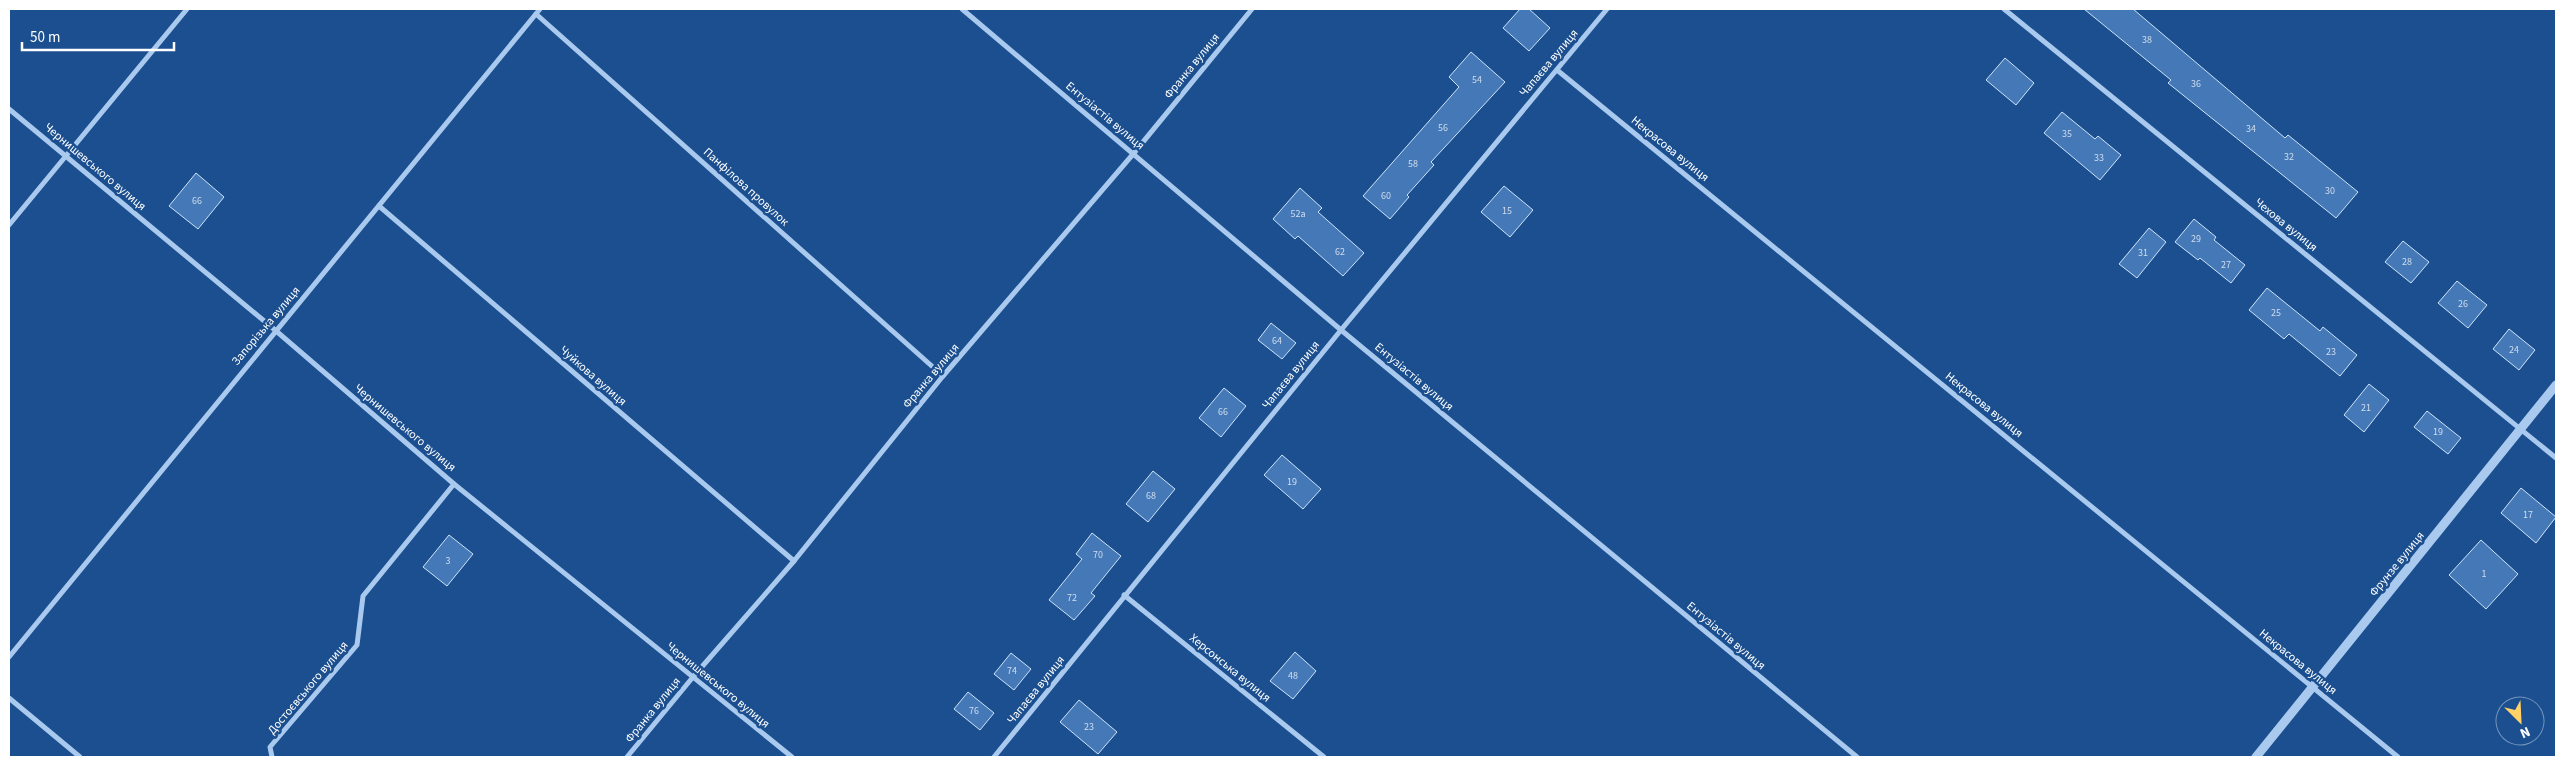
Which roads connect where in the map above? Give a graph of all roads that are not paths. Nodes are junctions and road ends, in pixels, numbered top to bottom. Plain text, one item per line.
1 (188, 9) edge
2 (540, 9) edge
3 (962, 9) edge
4 (1252, 9) edge
5 (1607, 9) edge
6 (2004, 9) edge
7 (536, 14) junction
8 (1557, 70) junction
9 (9, 109) edge
10 (1134, 153) junction
11 (66, 155) junction
12 (379, 206) junction
13 (9, 225) edge
14 (275, 330) junction
15 (1341, 330) junction
16 (943, 376) junction
17 (2556, 386) edge
18 (2521, 429) junction
19 (2556, 458) edge
20 (454, 484) junction
21 (794, 561) junction
22 (1124, 595) junction
23 (9, 657) edge
24 (693, 677) junction
25 (2314, 687) junction
26 (9, 698) edge
27 (80, 757) edge
28 (272, 757) edge
29 (628, 757) edge
30 (792, 757) edge
31 (994, 757) edge
32 (1324, 757) edge
33 (1857, 757) edge
34 (2256, 757) edge
35 (2398, 757) edge

1 - 11 street
2 - 7 street, Запорізька вулиця
3 - 10 street, Ентузіастів вулиця
4 - 10 street, Франка вулиця
5 - 8 street, Чапаєва вулиця
6 - 18 street, Чехова вулиця
7 - 12 street, Запорізька вулиця
7 - 16 street, Панфілова провулок
8 - 15 street, Чапаєва вулиця
8 - 25 street, Некрасова вулиця
9 - 11 street, Чернишевського вулиця
10 - 15 street, Ентузіастів вулиця
10 - 16 street, Франка вулиця
11 - 13 street
11 - 14 street, Чернишевського вулиця
12 - 14 street, Запорізька вулиця
12 - 21 street, Чуйкова вулиця
14 - 20 street, Чернишевського вулиця
14 - 23 street, Запорізька вулиця
15 - 22 street, Чапаєва вулиця
15 - 33 street, Ентузіастів вулиця
16 - 21 street, Франка вулиця
17 - 18 street, Фрунзе вулиця
18 - 19 street, Чехова вулиця
18 - 25 street, Фрунзе вулиця
20 - 24 street, Чернишевського вулиця
20 - 28 street, Достоєвського вулиця
21 - 24 street, Франка вулиця
22 - 31 street, Чапаєва вулиця
22 - 32 street, Херсонська вулиця
24 - 29 street, Франка вулиця
24 - 30 street, Чернишевського вулиця
25 - 34 street, Фрунзе вулиця
25 - 35 street, Некрасова вулиця
26 - 27 street

